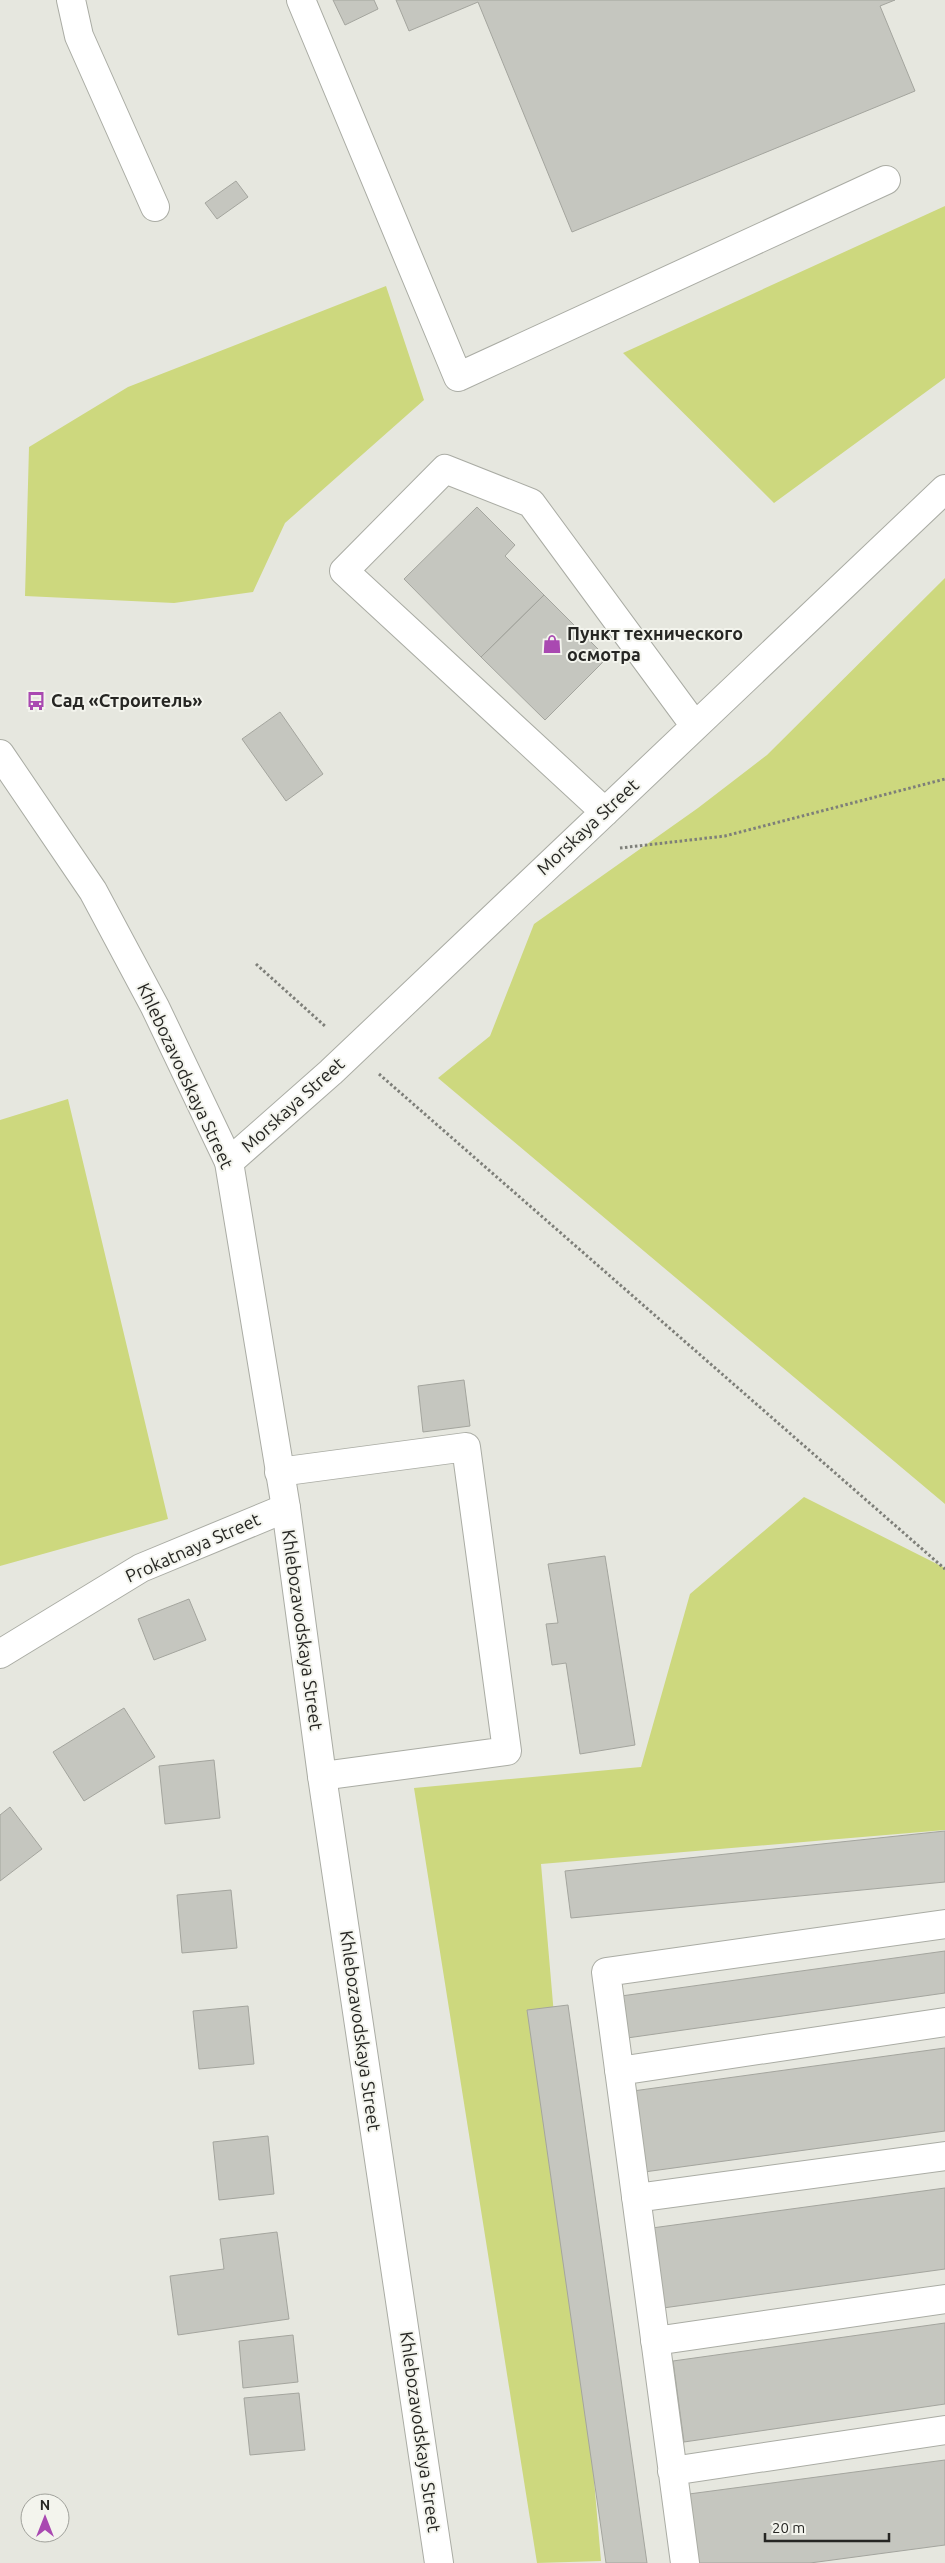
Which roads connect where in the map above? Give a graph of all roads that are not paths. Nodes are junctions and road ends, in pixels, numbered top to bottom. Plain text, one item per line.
1 (71, 0) edge
2 (300, 0) edge
3 (886, 180) dead end
4 (155, 207) dead end
5 (945, 490) edge
6 (695, 726) junction
7 (0, 754) edge
8 (604, 812) junction
9 (229, 1162) junction
10 (279, 1472) junction
11 (286, 1508) junction
12 (0, 1654) edge
13 (322, 1776) junction
14 (945, 1924) edge
15 (945, 2022) edge
16 (619, 2071) junction
17 (945, 2156) edge
18 (636, 2198) junction
19 (945, 2299) edge
20 (655, 2341) junction
21 (945, 2430) edge
22 (672, 2471) junction
23 (440, 2563) edge
24 (685, 2563) edge

1 - 4 main road
2 - 3 main road
5 - 6 main road, Morskaya Street
6 - 8 main road, Morskaya Street
6 - 8 main road
7 - 9 main road, Khlebozavodskaya Street
8 - 9 main road, Morskaya Street
9 - 10 main road, Khlebozavodskaya Street
10 - 11 main road, Khlebozavodskaya Street
10 - 13 main road
11 - 12 main road, Prokatnaya Street
11 - 13 main road, Khlebozavodskaya Street
13 - 23 main road, Khlebozavodskaya Street
14 - 16 main road
15 - 16 main road
16 - 18 main road
17 - 18 main road
18 - 20 main road
19 - 20 main road
20 - 22 main road
21 - 22 main road
22 - 24 main road

